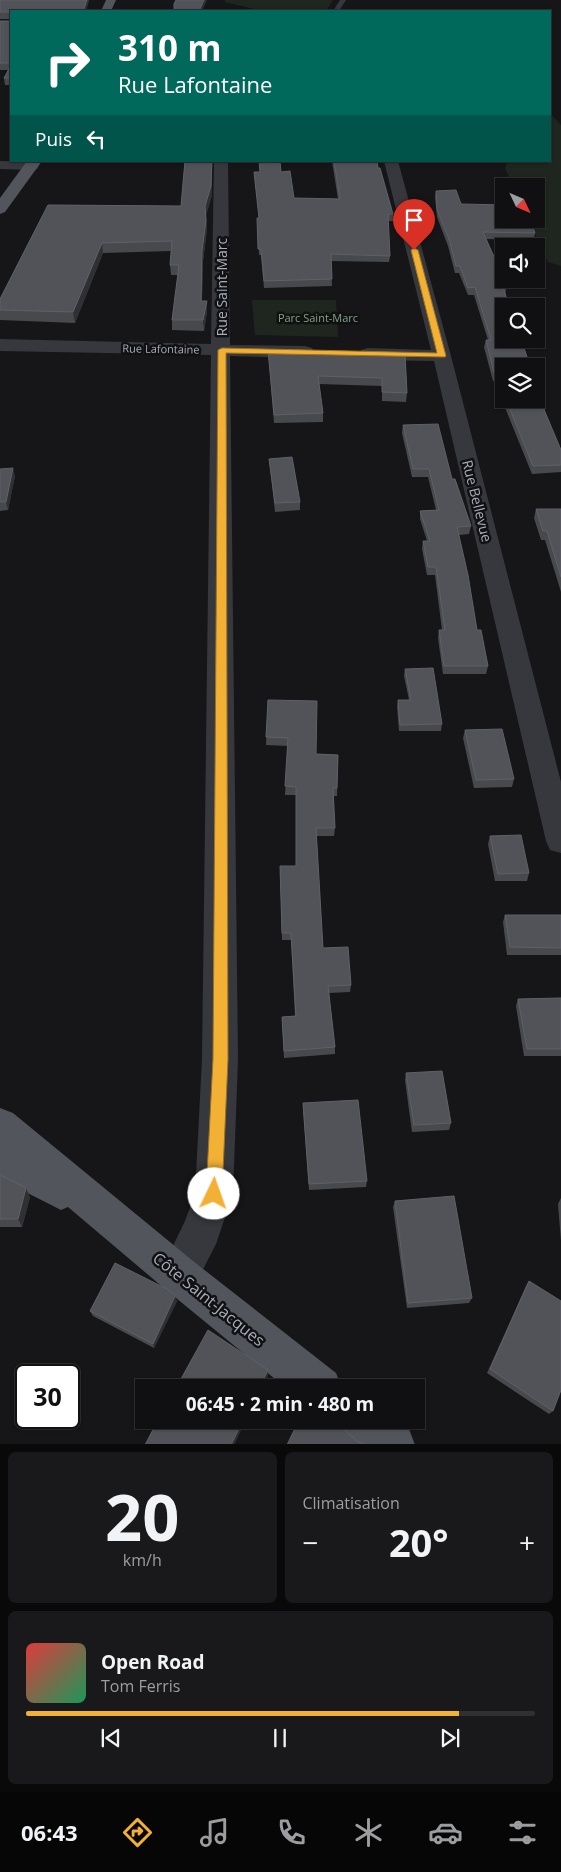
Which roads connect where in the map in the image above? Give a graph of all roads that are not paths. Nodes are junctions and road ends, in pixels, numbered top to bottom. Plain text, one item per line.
1 (221, 162) edge
2 (391, 162) edge
3 (34, 163) edge
4 (0, 165) edge
5 (0, 210) edge
6 (0, 345) edge
7 (222, 350) junction
8 (322, 353) edge
9 (352, 354) edge
10 (442, 356) junction
11 (561, 842) edge
12 (0, 1126) edge
13 (0, 1158) edge
14 (99, 1209) junction
15 (179, 1276) junction
16 (310, 1379) edge
17 (374, 1429) edge
18 (393, 1444) edge

1 - 7 street, Rue Saint-Marc
2 - 10 street, Rue Bellevue
3 - 4 street
3 - 5 main road
6 - 7 street, Rue Lafontaine
7 - 8 street, Rue Lafontaine
7 - 15 street, Rue Saint-Marc
9 - 10 street
10 - 11 street, Rue Bellevue
12 - 14 main road, Côte Saint-Jacques
13 - 14 main road, Côte Saint-Jacques
14 - 15 main road, Côte Saint-Jacques
15 - 16 main road, Côte Saint-Jacques
17 - 18 main road

